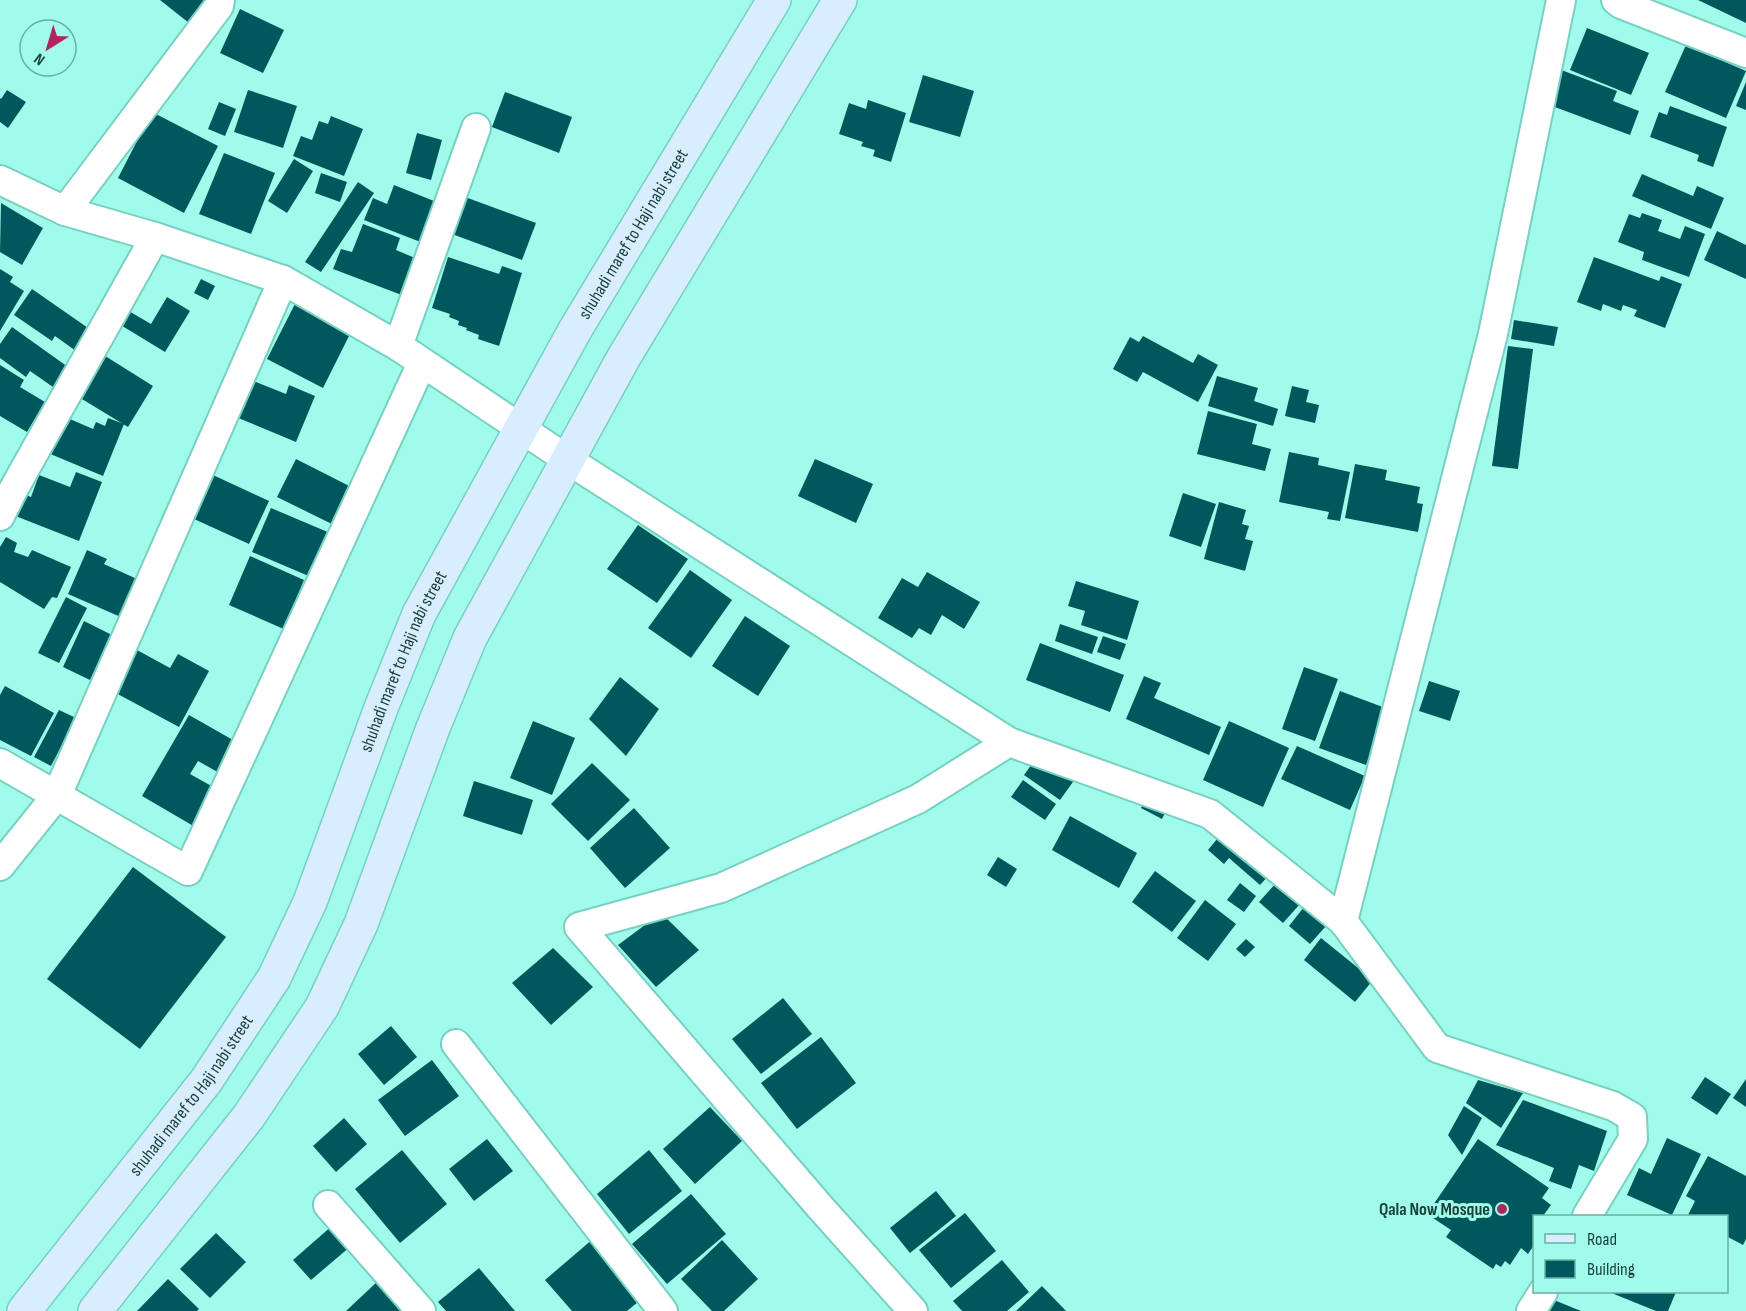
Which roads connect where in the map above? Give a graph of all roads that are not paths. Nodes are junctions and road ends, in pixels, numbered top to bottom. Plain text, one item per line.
1 (220, 0) edge
2 (774, 0) edge
3 (840, 0) edge
4 (1561, 0) edge
5 (1616, 0) edge
6 (1746, 53) edge
7 (476, 128) dead end
8 (0, 180) edge
9 (65, 211) junction
10 (155, 237) junction
11 (283, 280) junction
12 (398, 346) junction
13 (422, 363) junction
14 (521, 428) junction
15 (568, 459) junction
16 (0, 516) edge
17 (1009, 742) junction
18 (0, 763) edge
19 (57, 795) junction
20 (0, 866) edge
21 (1343, 921) junction
22 (456, 1044) dead end
23 (328, 1205) dead end
24 (1588, 1215) edge
25 (1542, 1293) edge
26 (24, 1311) edge
27 (95, 1311) edge
28 (421, 1311) edge
29 (663, 1311) edge
30 (913, 1311) edge
31 (1531, 1311) edge

1 - 9 street
2 - 14 main road, shuhadi maref to Haji nabi street
3 - 15 main road
4 - 21 street
5 - 6 street
7 - 12 street
8 - 9 street
9 - 10 street
10 - 11 street
10 - 16 street
11 - 12 street
11 - 19 street
12 - 13 street
13 - 14 street
13 - 19 street
14 - 15 street
14 - 26 main road, shuhadi maref to Haji nabi street
15 - 17 street
15 - 27 main road
17 - 21 street
17 - 30 street
18 - 19 street
19 - 20 street
21 - 24 street
22 - 29 street
23 - 28 street
25 - 31 street

